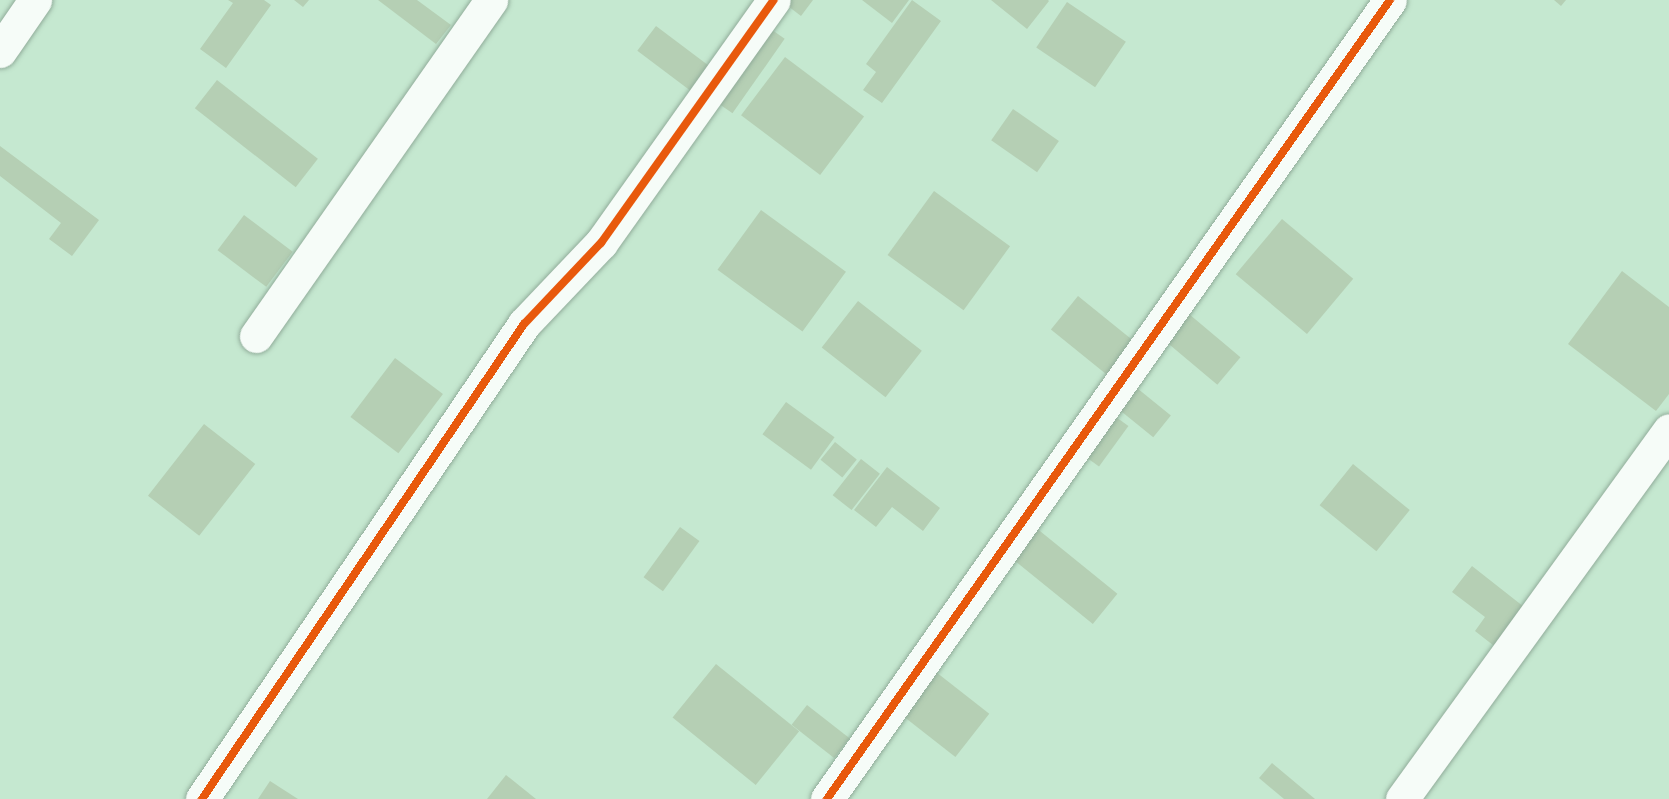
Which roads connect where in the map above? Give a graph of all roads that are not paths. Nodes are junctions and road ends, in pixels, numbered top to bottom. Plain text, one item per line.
1 (35, 0) edge
2 (490, 0) edge
3 (774, 0) edge
4 (1390, 0) edge
5 (0, 51) edge
6 (256, 336) dead end
7 (1669, 430) edge
8 (202, 799) edge
9 (827, 799) edge
10 (1402, 799) edge

1 - 5 street
2 - 6 street
3 - 8 street
4 - 9 street
7 - 10 street

